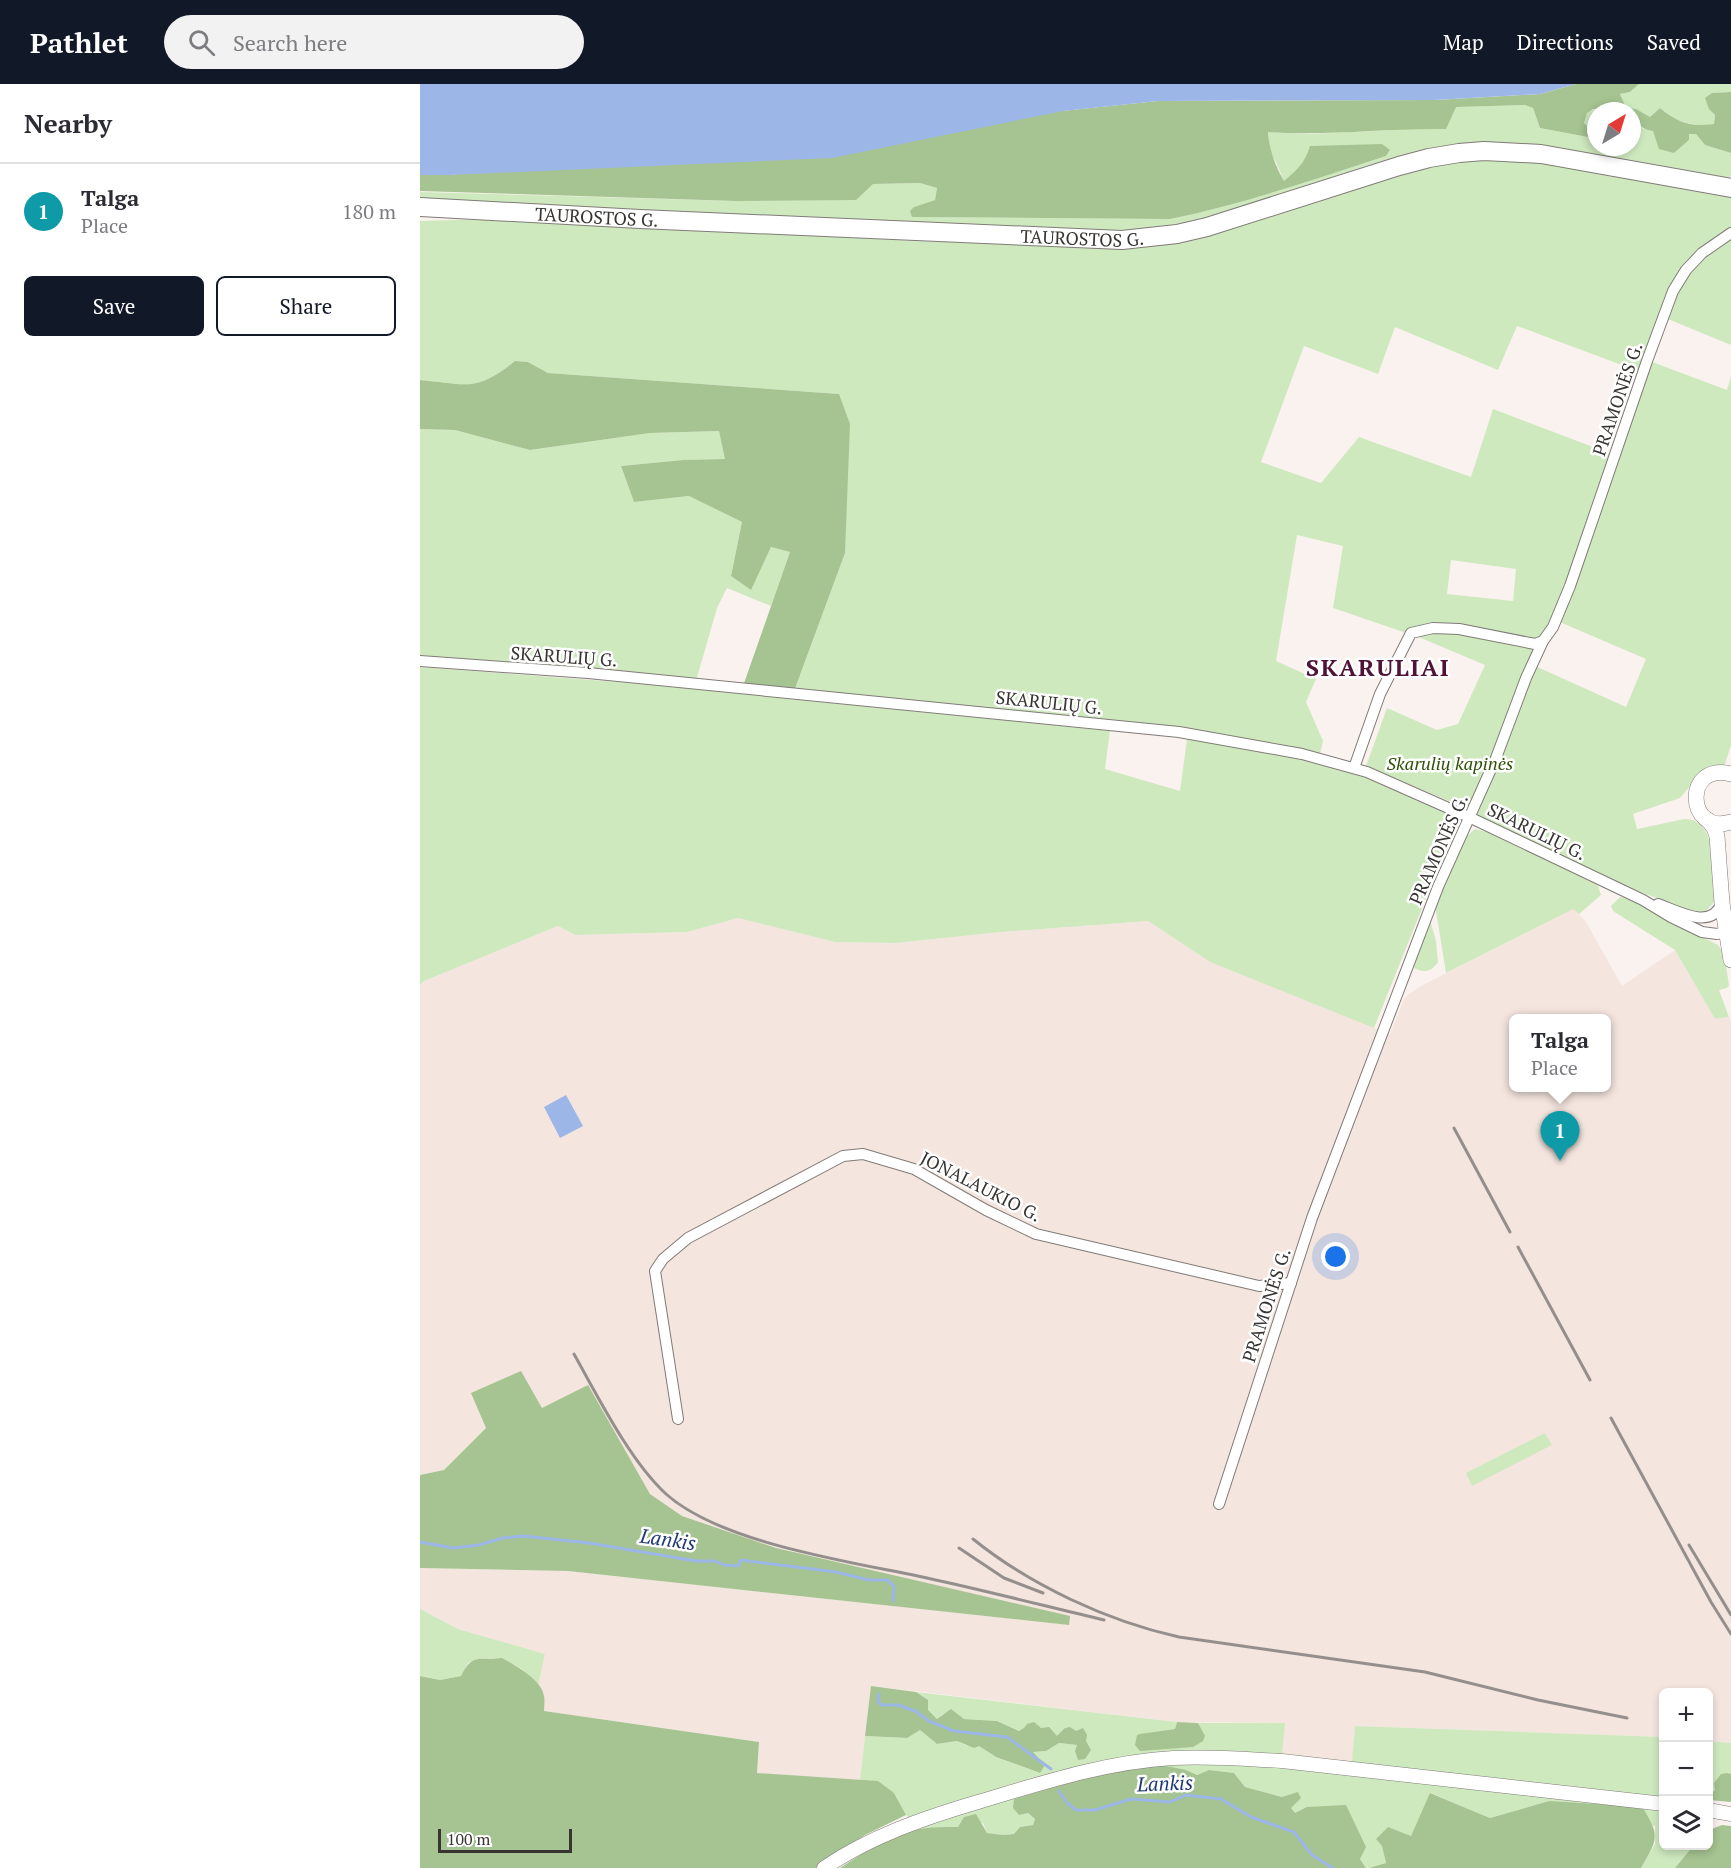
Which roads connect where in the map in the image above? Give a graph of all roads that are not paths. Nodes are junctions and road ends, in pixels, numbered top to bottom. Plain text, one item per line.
1 (1731, 188) edge
2 (420, 207) edge
3 (1731, 233) edge
4 (1543, 641) junction
5 (420, 661) edge
6 (1354, 768) junction
7 (1731, 774) edge
8 (1471, 818) junction
9 (1708, 820) junction
10 (1731, 824) edge
11 (1727, 897) edge
12 (1643, 900) junction
13 (1728, 930) edge
14 (1731, 960) edge
15 (1291, 1283) junction
16 (678, 1419) dead end
17 (1219, 1503) dead end
18 (1659, 1803) edge
19 (1713, 1811) edge
20 (1731, 1814) edge
21 (824, 1868) edge

1 - 2 highway, TAUROSTOS G.
3 - 4 street, PRAMONĖS G.
4 - 6 street
4 - 8 street, PRAMONĖS G.
5 - 6 street, SKARULIŲ G.
6 - 8 street, SKARULIŲ G.
7 - 9 main road
8 - 12 street, SKARULIŲ G.
8 - 15 street, PRAMONĖS G.
9 - 10 main road
9 - 11 main road
10 - 11 main road
11 - 12 street, SKARULIŲ G.
11 - 13 main road
12 - 13 street, SKARULIŲ G.
13 - 14 main road
15 - 16 street, JONALAUKIO G.
15 - 17 street, PRAMONĖS G.
18 - 21 main road
19 - 20 main road

